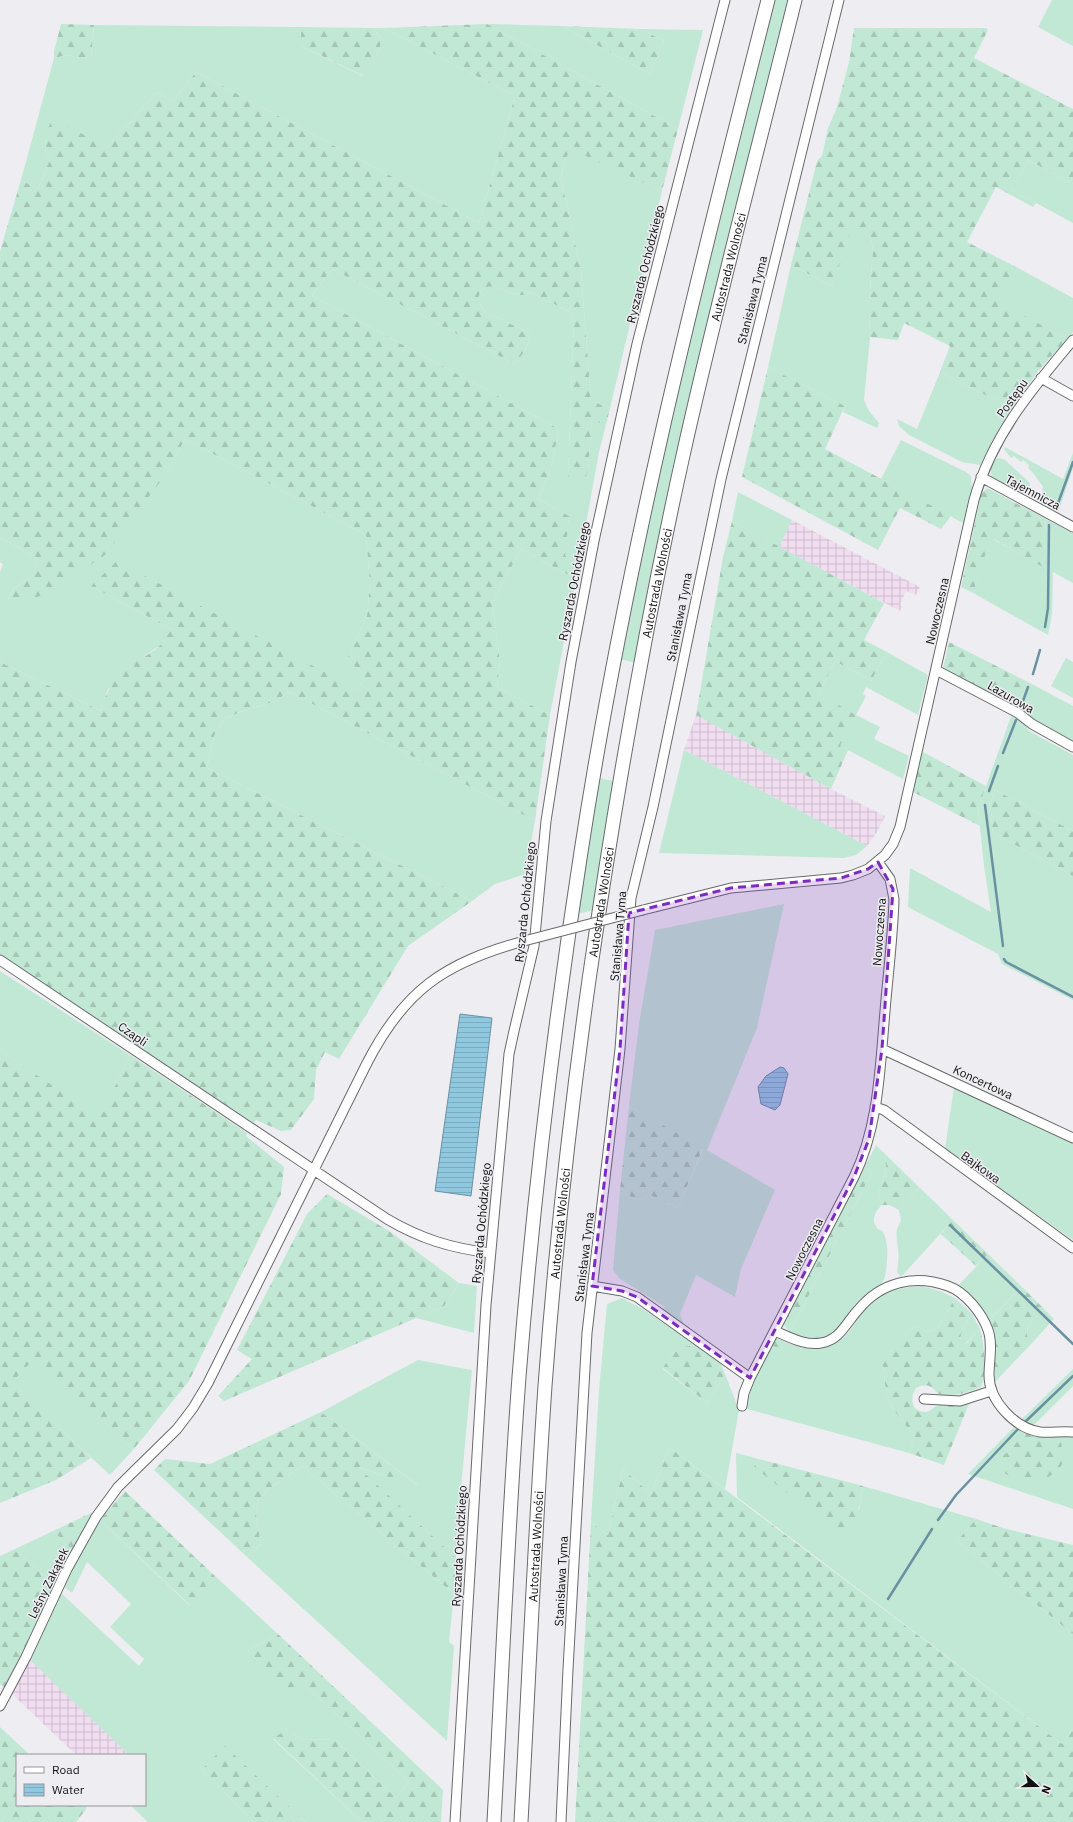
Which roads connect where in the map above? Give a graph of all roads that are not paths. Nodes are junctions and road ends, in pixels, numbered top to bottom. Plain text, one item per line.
1 (725, 0) edge
2 (768, 0) edge
3 (795, 0) edge
4 (839, 0) edge
5 (1073, 340) edge
6 (1041, 378) junction
7 (1073, 396) edge
8 (981, 477) junction
9 (1073, 527) edge
10 (936, 670) junction
11 (1073, 747) edge
12 (878, 862) junction
13 (0, 960) edge
14 (882, 1049) junction
15 (874, 1107) junction
16 (1073, 1138) edge
17 (314, 1169) junction
18 (1073, 1248) edge
19 (490, 1253) junction
20 (592, 1286) junction
21 (775, 1331) junction
22 (750, 1378) junction
23 (991, 1391) junction
24 (924, 1399) dead end
25 (742, 1406) dead end
26 (1073, 1432) edge
27 (0, 1706) edge
28 (455, 1822) edge
29 (494, 1822) edge
30 (521, 1822) edge
31 (561, 1822) edge

1 - 19 street, Ryszarda Ochódzkiego
2 - 29 highway
3 - 30 highway, Autostrada Wolności
4 - 20 street, Stanisława Tyma
5 - 6 street, Postępu
6 - 7 street
6 - 8 street, Postępu
8 - 9 street, Tajemnicza
8 - 10 street, Nowoczesna
10 - 11 street, Lazurowa
10 - 12 street, Nowoczesna
12 - 14 street, Nowoczesna
12 - 17 street, Leśny Zakątek, bridge
13 - 17 street, Czapli
14 - 15 street, Nowoczesna
14 - 16 street, Koncertowa
15 - 18 street, Bajkowa
15 - 21 street, Nowoczesna
17 - 19 street, Czapli
17 - 27 street, Leśny Zakątek
19 - 28 street, Ryszarda Ochódzkiego
20 - 22 street
20 - 31 street, Stanisława Tyma
21 - 22 street, Nowoczesna
21 - 23 street
22 - 25 street, Nowoczesna
23 - 24 street
23 - 26 street

